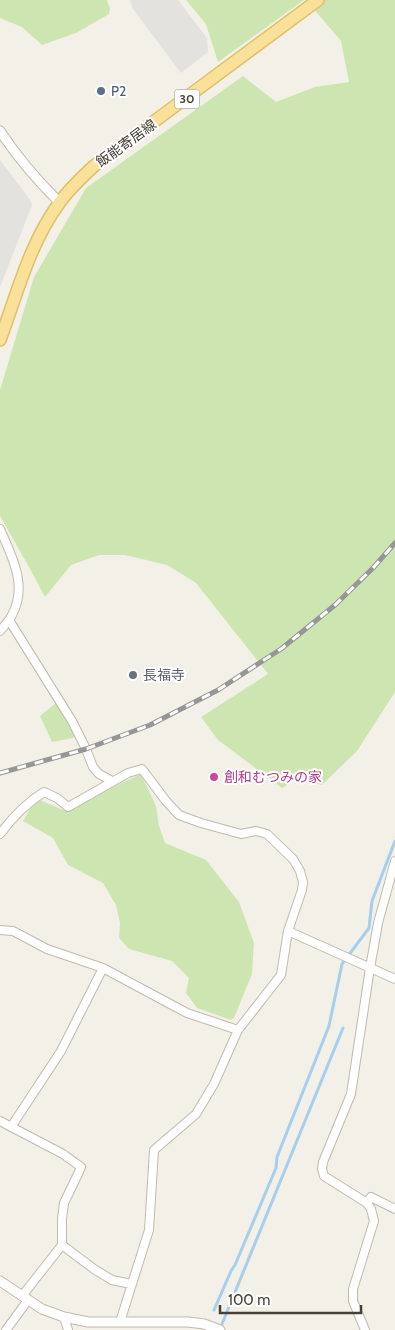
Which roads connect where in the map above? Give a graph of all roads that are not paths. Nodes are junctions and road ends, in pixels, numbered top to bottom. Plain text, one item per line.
1 (318, 0) edge
2 (0, 131) edge
3 (60, 202) junction
4 (0, 340) edge
5 (0, 529) edge
6 (9, 620) junction
7 (0, 630) edge
8 (112, 781) junction
9 (0, 834) edge
10 (395, 861) edge
11 (0, 930) edge
12 (288, 930) junction
13 (104, 968) junction
14 (370, 968) junction
15 (395, 979) edge
16 (238, 1030) junction
17 (0, 1121) edge
18 (11, 1127) junction
19 (367, 1203) junction
20 (395, 1208) edge
21 (62, 1245) junction
22 (0, 1281) edge
23 (132, 1284) junction
24 (25, 1298) junction
25 (64, 1318) junction
26 (120, 1322) junction
27 (6, 1330) edge
28 (68, 1330) edge
29 (220, 1330) edge
30 (365, 1330) edge

1 - 3 main road, 飯能寄居線 / 30
2 - 3 street
3 - 4 main road, 飯能寄居線 / 30
5 - 6 street
6 - 7 street
6 - 8 street
8 - 9 street
8 - 12 street
10 - 14 street
11 - 13 street
12 - 14 street
12 - 16 street
13 - 16 street
13 - 18 street
14 - 15 street
14 - 19 street
16 - 23 street
17 - 18 street
18 - 21 street
19 - 20 street
19 - 30 street
21 - 23 street
21 - 24 street
22 - 24 street
23 - 26 street
24 - 25 street
24 - 27 street
25 - 26 street
25 - 28 street
26 - 29 street

